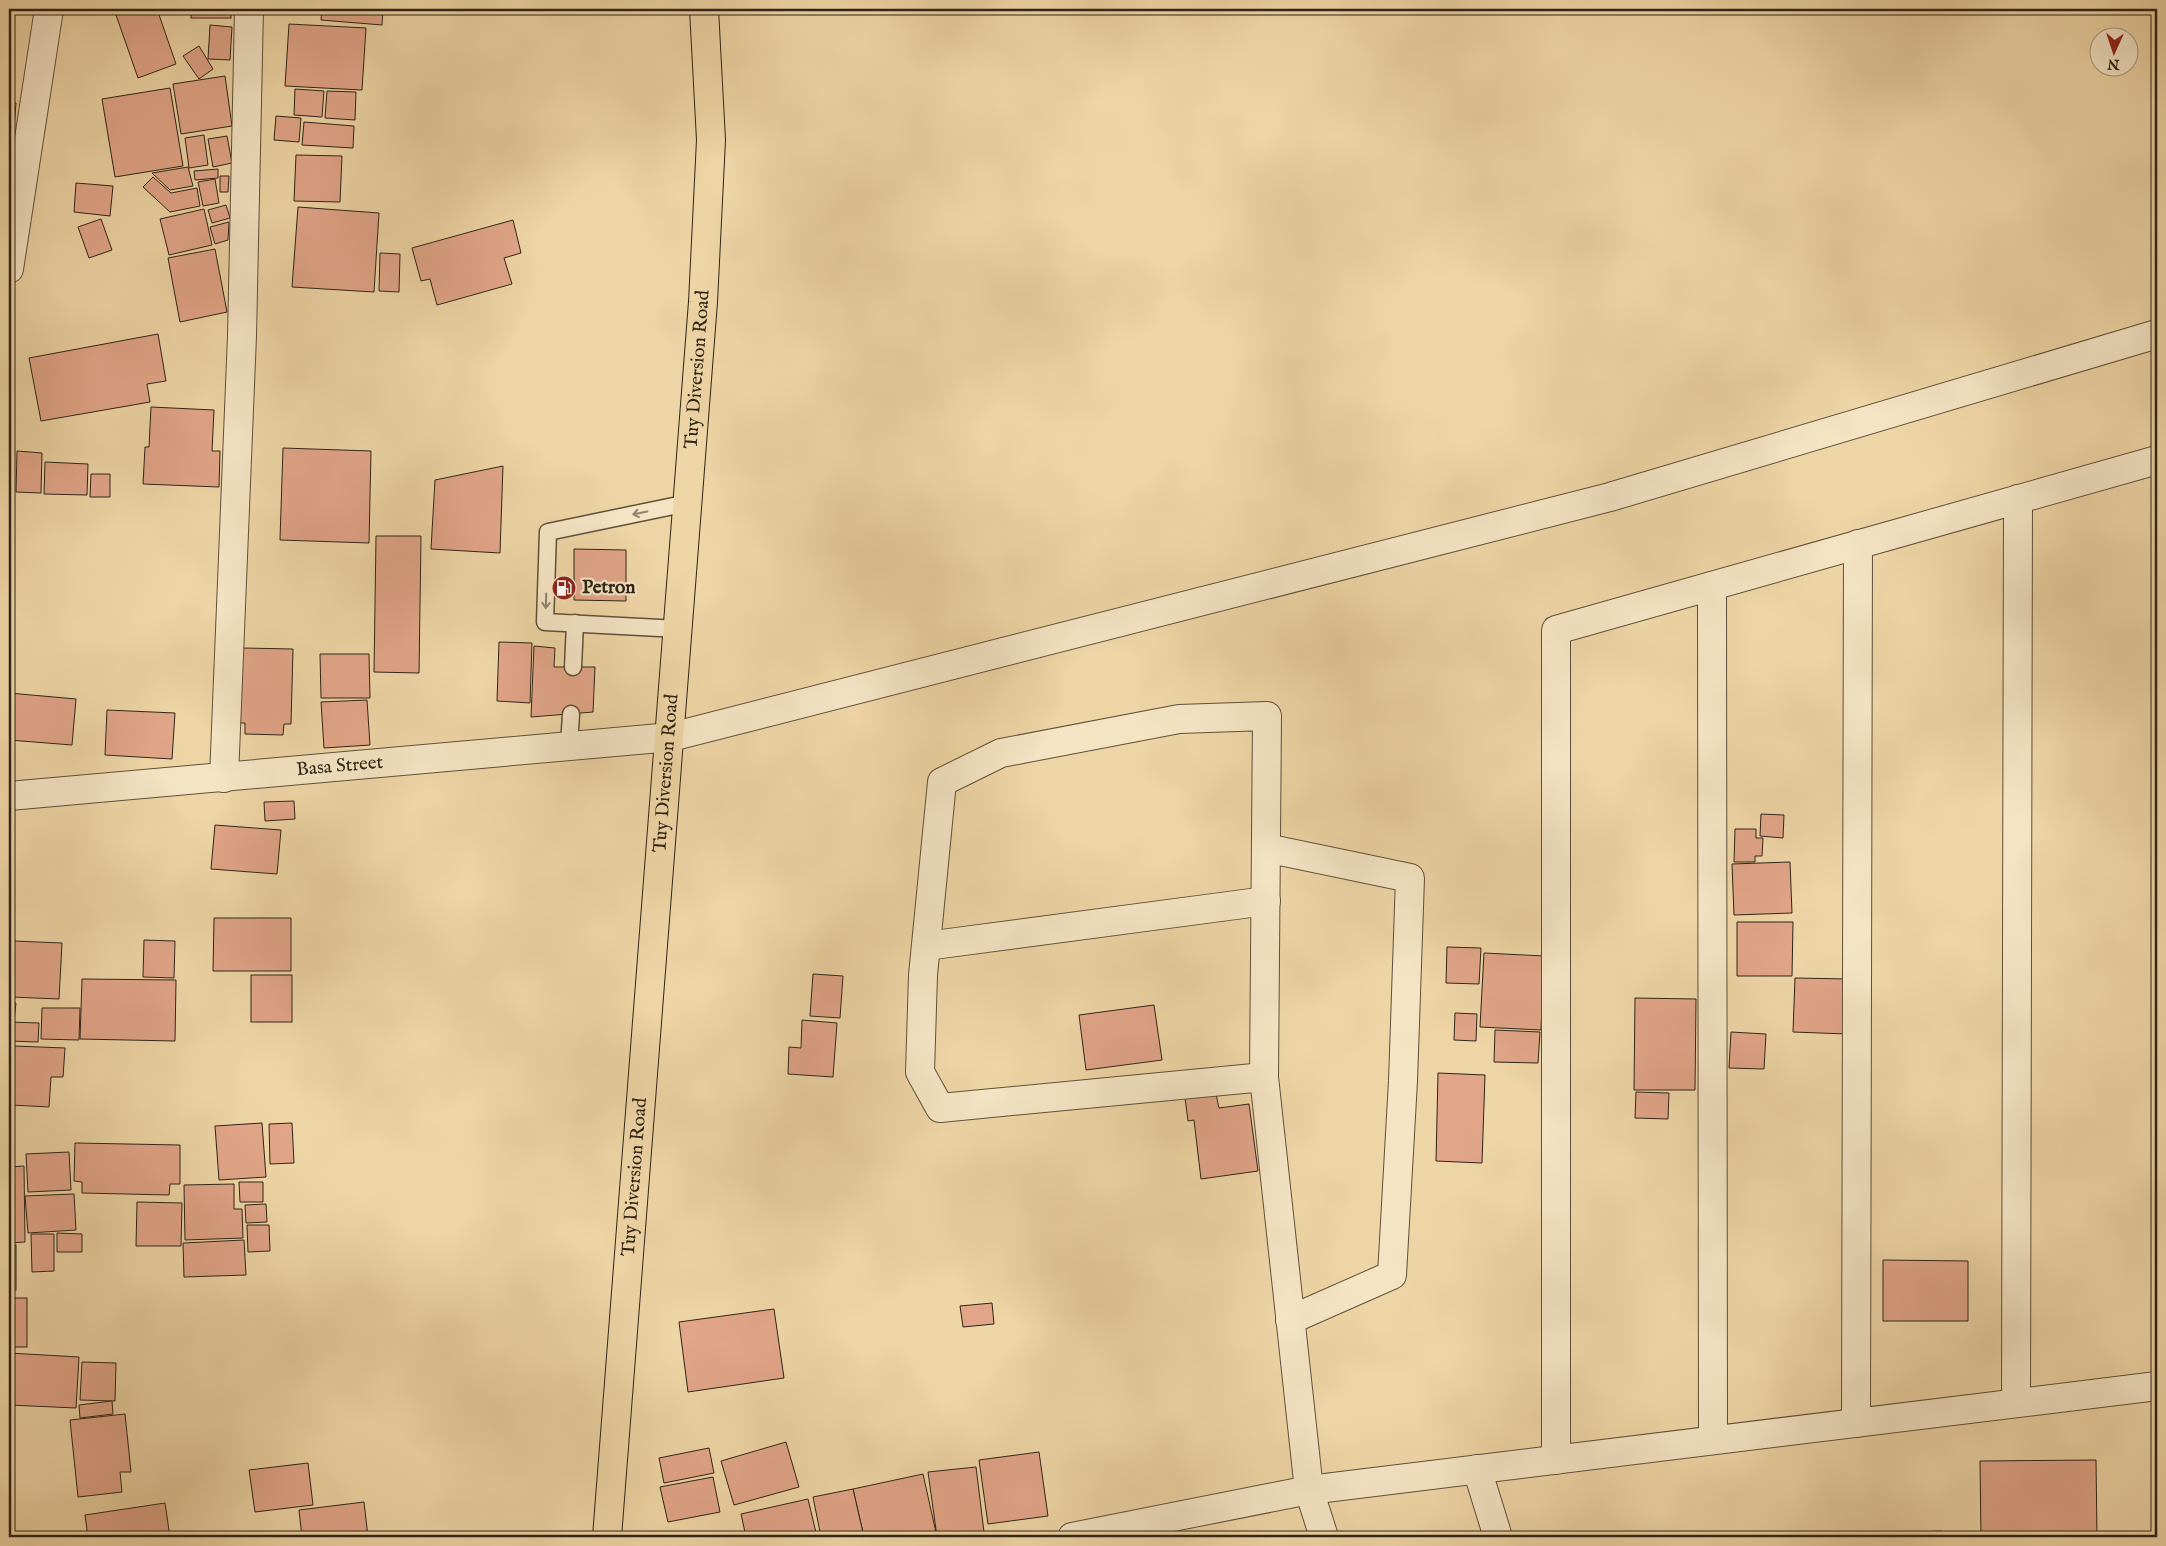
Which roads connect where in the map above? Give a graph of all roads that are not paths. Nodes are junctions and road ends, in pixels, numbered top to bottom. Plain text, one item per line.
1 (50, 9) edge
2 (249, 9) edge
3 (704, 9) edge
4 (9, 269) edge
5 (2157, 334) edge
6 (2157, 460) edge
7 (2018, 500) junction
8 (688, 503) junction
9 (1858, 544) junction
10 (1712, 586) junction
11 (575, 623) junction
12 (679, 629) junction
13 (573, 667) dead end
14 (571, 714) dead end
15 (671, 737) junction
16 (569, 746) junction
17 (224, 778) junction
18 (9, 796) edge
19 (1266, 848) junction
20 (1266, 901) junction
21 (926, 946) junction
22 (1264, 1077) junction
23 (1290, 1320) junction
24 (2157, 1386) edge
25 (2016, 1403) junction
26 (1856, 1423) junction
27 (1713, 1440) junction
28 (1556, 1460) junction
29 (1477, 1469) junction
30 (1308, 1490) junction
31 (607, 1537) edge
32 (1072, 1537) edge
33 (1324, 1537) edge
34 (1498, 1537) edge

1 - 4 street
2 - 17 street
3 - 8 main road, Tuy Diversion Road
5 - 15 street, Basa Street
6 - 7 street
7 - 9 street
7 - 25 street
8 -> 11 lane
8 - 12 main road, Tuy Diversion Road
9 - 10 street
9 - 26 street
10 - 27 street
10 - 28 street
11 - 12 lane
11 - 13 lane
12 - 15 main road, Tuy Diversion Road
14 - 16 lane
15 - 16 street, Basa Street
15 - 31 main road, Tuy Diversion Road
16 - 17 street, Basa Street
17 - 18 street, Basa Street
19 - 20 street
19 - 21 street
19 - 23 street
20 - 21 street
20 - 22 street
21 - 22 street
22 - 23 street
23 - 30 street
24 - 25 street
25 - 26 street
26 - 27 street
27 - 28 street
28 - 29 street
29 - 30 street
29 - 34 street
30 - 32 street
30 - 33 street

